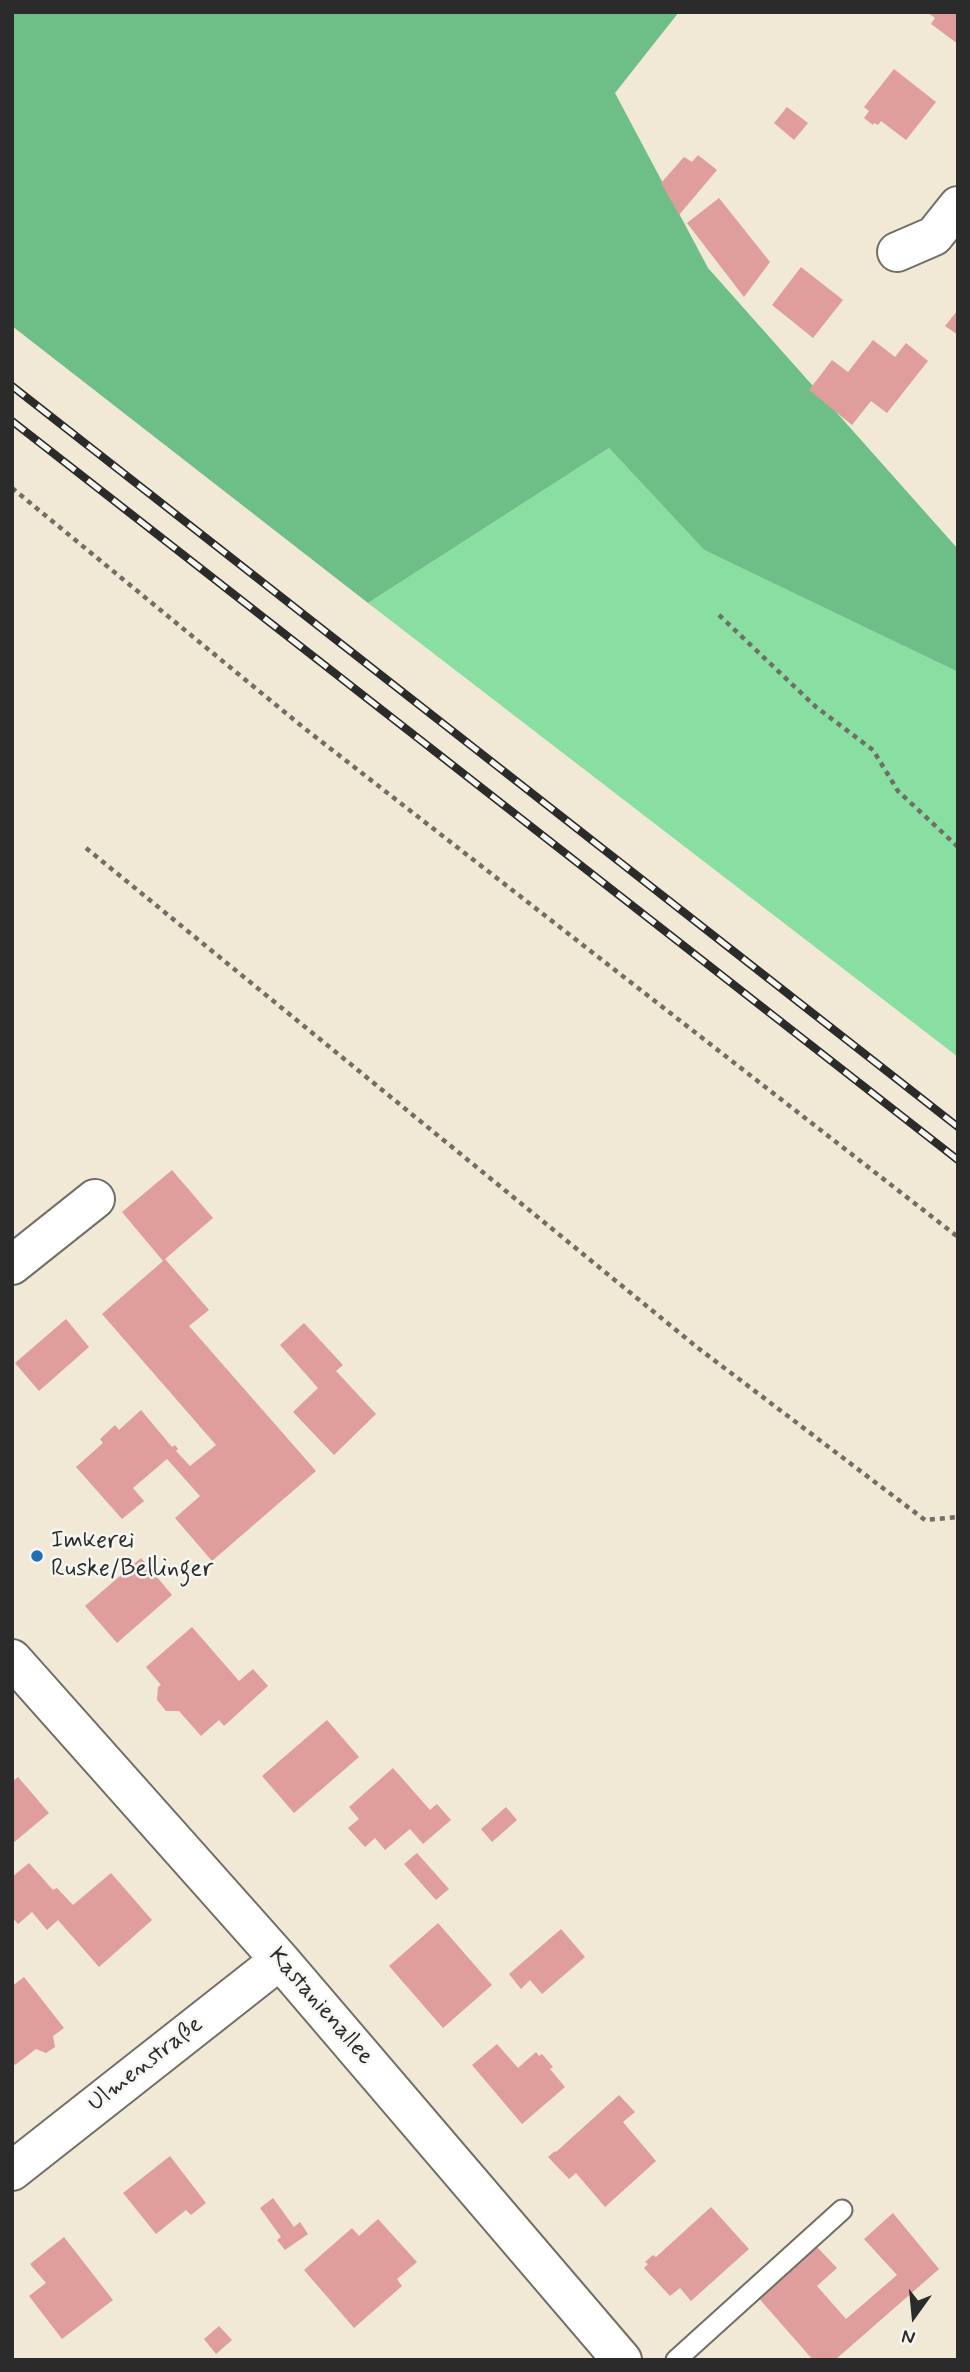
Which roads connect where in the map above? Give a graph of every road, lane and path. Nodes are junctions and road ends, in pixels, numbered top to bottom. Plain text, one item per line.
1 (958, 206) edge
2 (897, 252) dead end
3 (12, 488) edge
4 (719, 615) dead end
5 (958, 847) edge
6 (86, 848) dead end
7 (95, 1199) dead end
8 (958, 1237) edge
9 (12, 1265) edge
10 (958, 1517) edge
11 (12, 1658) edge
12 (280, 1960) junction
13 (12, 2171) edge
14 (842, 2210) dead end
15 (622, 2360) edge
16 (676, 2360) edge

1 - 2 street
3 - 8 path
4 - 5 path
6 - 10 path
7 - 9 street
11 - 12 street, Kastanienallee
12 - 13 street, Ulmenstraße
12 - 15 street, Kastanienallee
14 - 16 lane

